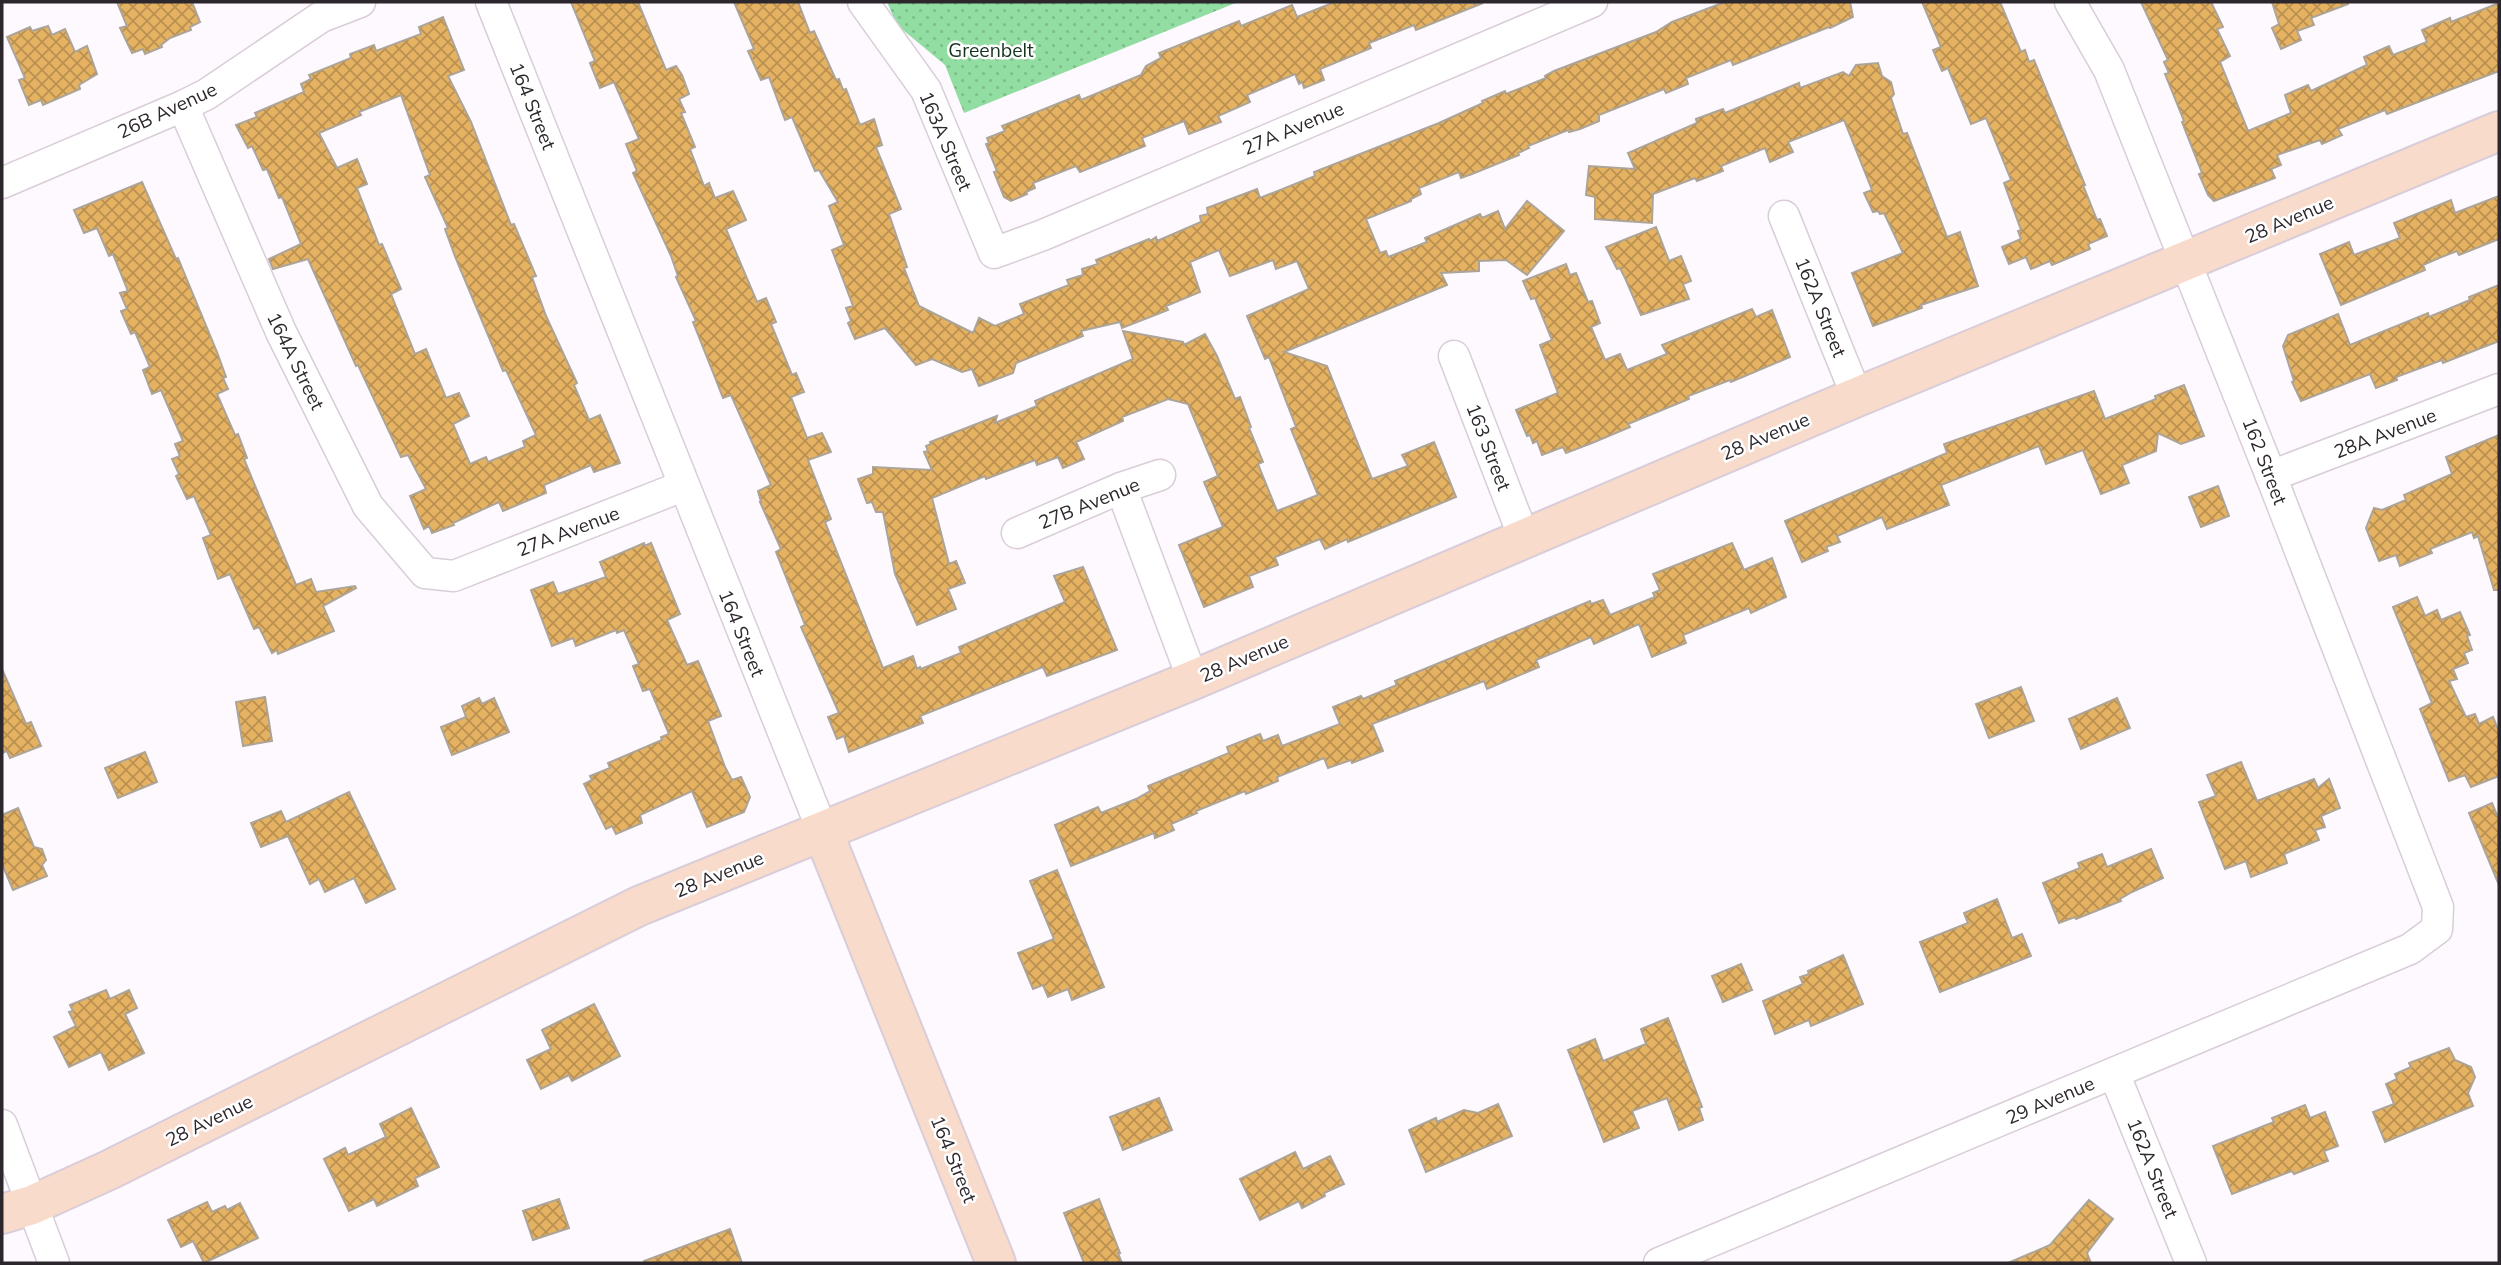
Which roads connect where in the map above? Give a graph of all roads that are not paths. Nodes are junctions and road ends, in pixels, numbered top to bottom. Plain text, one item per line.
1 (360, 2) edge
2 (491, 2) edge
3 (863, 2) edge
4 (1592, 2) edge
5 (2070, 2) edge
6 (183, 106) junction
7 (2499, 131) edge
8 (2, 183) edge
9 (1784, 216) dead end
10 (994, 253) joint
11 (2187, 262) junction
12 (1454, 356) dead end
13 (2499, 389) edge
14 (1857, 397) junction
15 (1160, 475) dead end
16 (2271, 476) junction
17 (683, 486) junction
18 (1121, 488) junction
19 (1017, 533) dead end
20 (1524, 538) junction
21 (454, 576) joint
22 (1193, 680) junction
23 (823, 832) junction
24 (2437, 929) joint
25 (2114, 1073) junction
26 (2, 1125) edge
27 (17, 1210) edge
28 (54, 1263) edge
29 (996, 1263) edge
30 (1659, 1263) edge
31 (2191, 1263) edge

1 - 6 street, 26B Avenue
2 - 17 street, 164 Street
3 - 10 street, 163A Street
4 - 10 street, 27A Avenue
5 - 11 street, 162 Street
6 - 8 street, 26B Avenue
6 - 21 street, 164A Street
7 - 11 street, 28 Avenue
9 - 14 street, 162A Street
11 - 14 street, 28 Avenue
11 - 16 street, 162 Street
12 - 20 street, 163 Street
13 - 16 street, 28A Avenue
14 - 20 street, 28 Avenue
15 - 18 street, 27B Avenue
16 - 24 street, 162 Street
17 - 21 street, 27A Avenue
17 - 23 street, 164 Street
18 - 19 street, 27B Avenue
18 - 22 street
20 - 22 street, 28 Avenue
22 - 23 street, 28 Avenue
23 - 27 street, 28 Avenue
23 - 29 street, 164 Street
24 - 25 street, 29 Avenue
25 - 30 street, 29 Avenue
25 - 31 street, 162A Street
26 - 27 street
27 - 28 street

